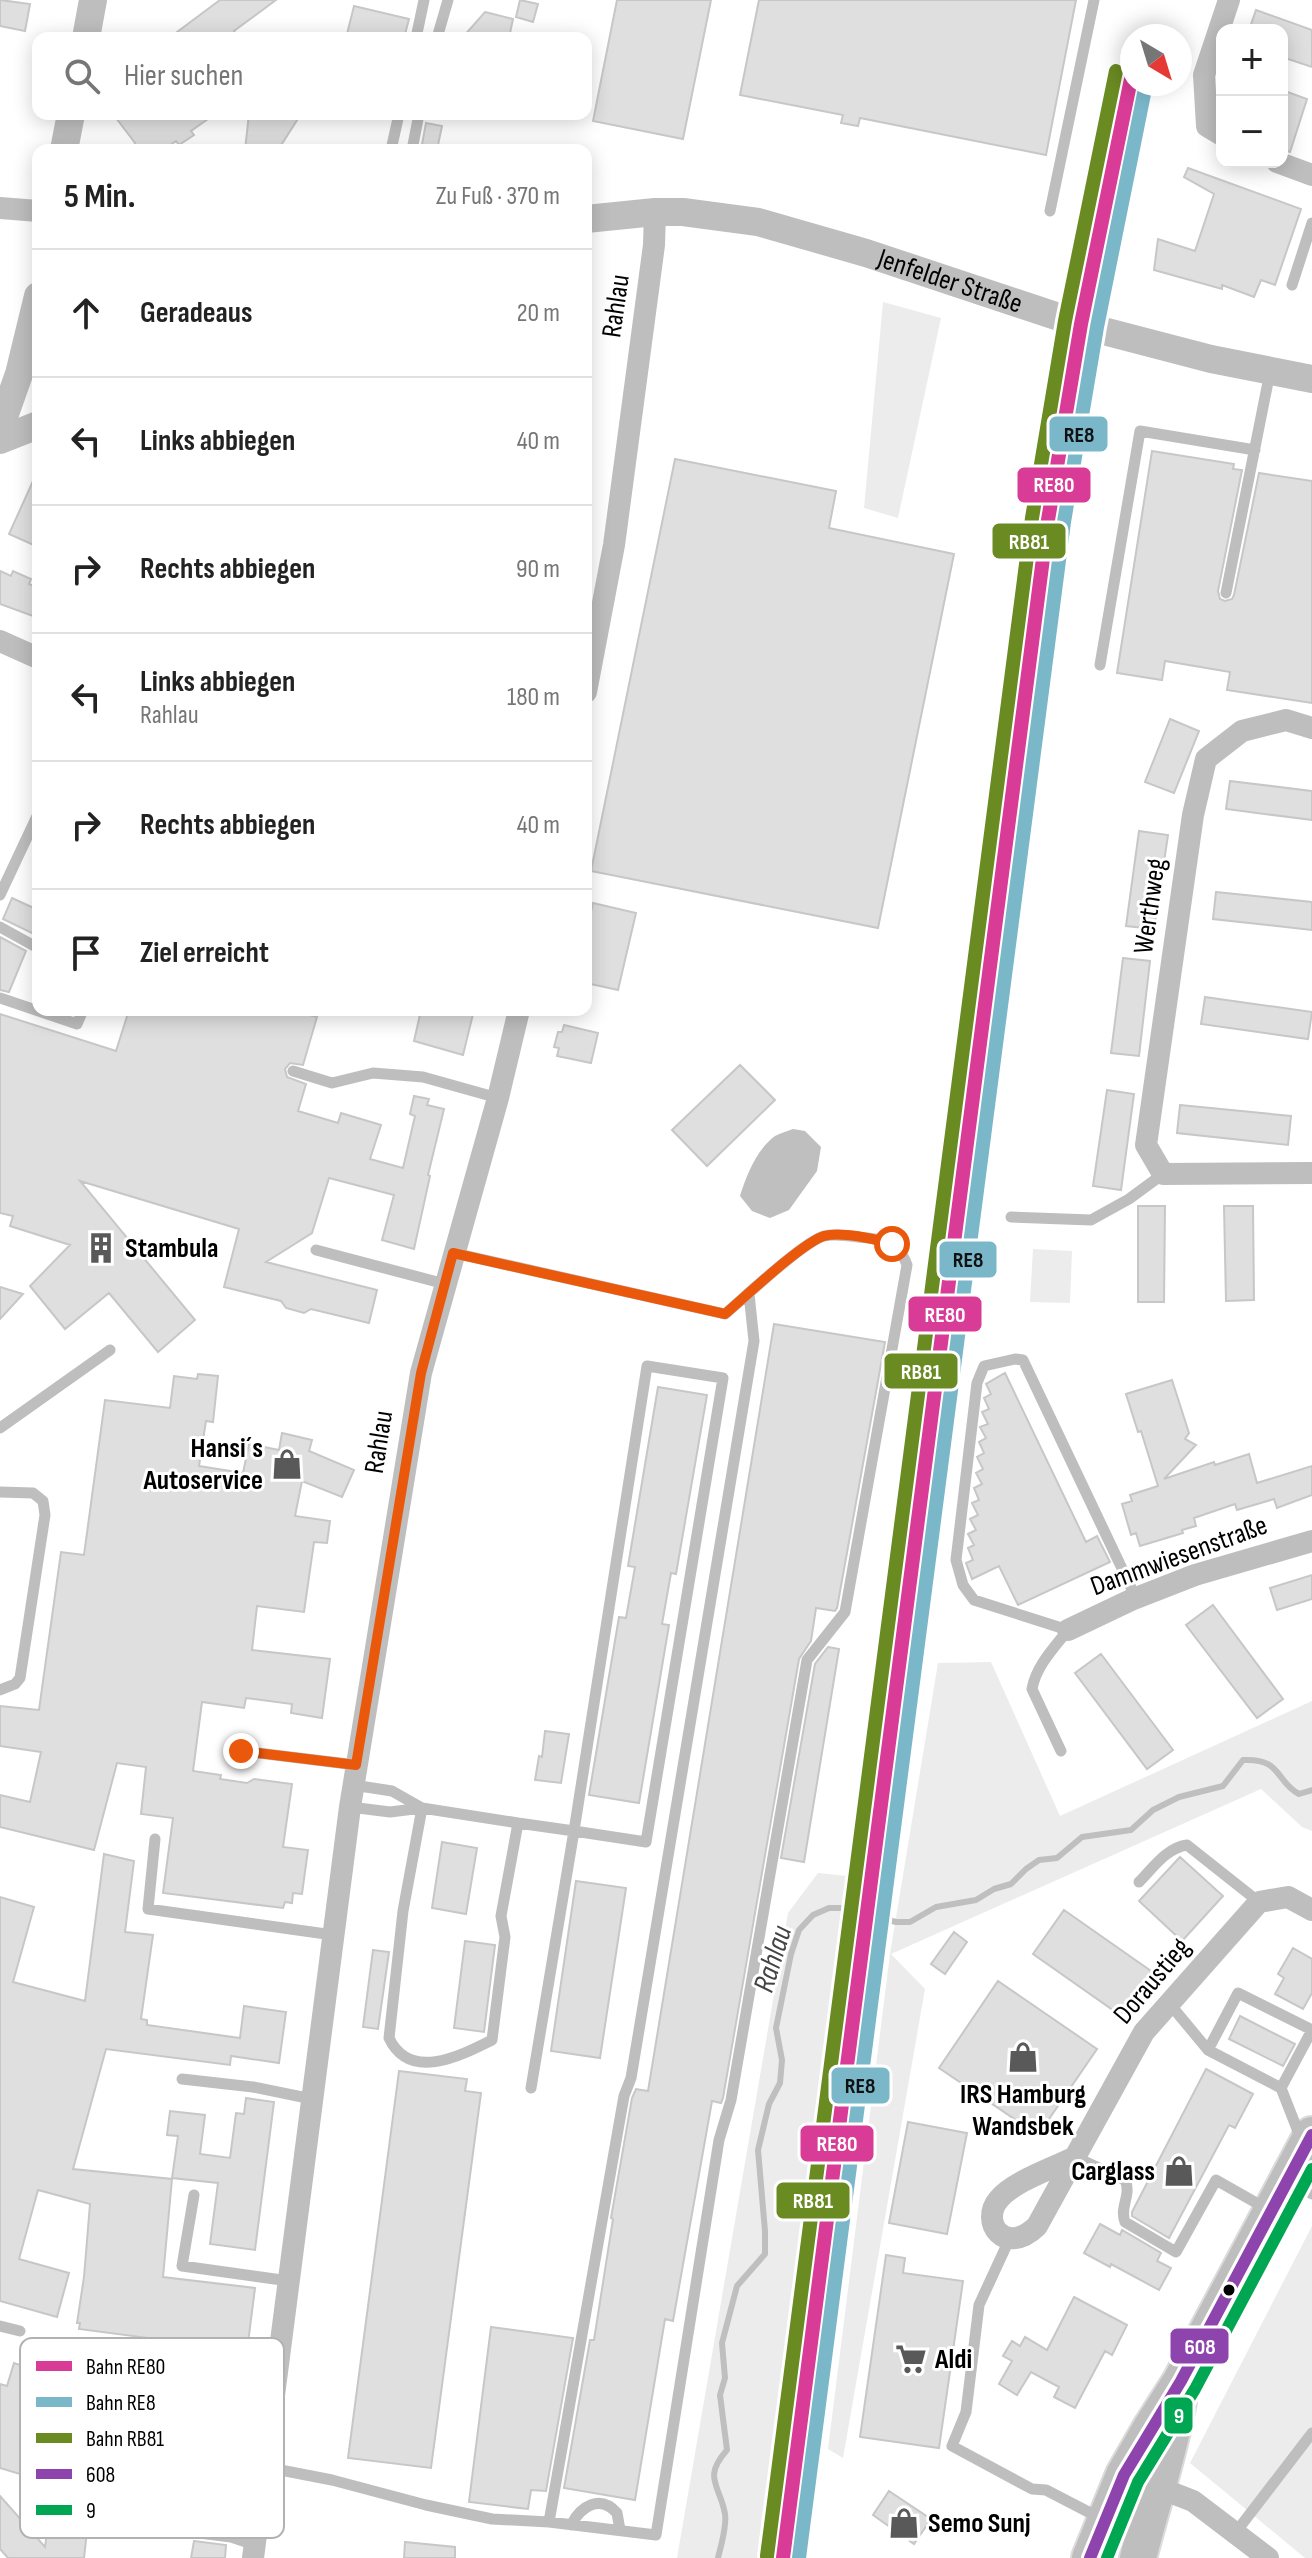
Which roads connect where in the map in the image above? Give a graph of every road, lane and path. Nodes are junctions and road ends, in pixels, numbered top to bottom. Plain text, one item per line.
1 (93, 0) edge
2 (424, 0) edge
3 (448, 0) edge
4 (1094, 0) edge
5 (1229, 0) edge
6 (87, 32) edge
7 (417, 32) edge
8 (439, 32) edge
9 (70, 120) edge
10 (398, 120) edge
11 (418, 120) edge
12 (1216, 131) edge
13 (65, 144) edge
14 (392, 144) edge
15 (413, 144) edge
16 (1288, 166) edge
17 (1312, 175) edge
18 (0, 208) edge
19 (32, 211) edge
20 (1050, 211) dead end
21 (655, 212) junction
22 (592, 218) edge
23 (1312, 223) edge
24 (1292, 285) dead end
25 (32, 321) edge
26 (1270, 371) junction
27 (1312, 379) edge
28 (32, 427) edge
29 (0, 428) edge
30 (0, 440) edge
31 (1255, 450) junction
32 (1226, 593) dead end
33 (0, 641) edge
34 (32, 655) edge
35 (592, 660) edge
36 (1100, 665) dead end
37 (1312, 728) edge
38 (32, 827) edge
39 (0, 895) edge
40 (0, 927) edge
41 (32, 945) edge
42 (0, 998) edge
43 (32, 1009) edge
44 (53, 1016) edge
45 (80, 1016) edge
46 (518, 1016) edge
47 (293, 1071) dead end
48 (498, 1098) junction
49 (1312, 1173) edge
50 (1163, 1174) junction
51 (1011, 1217) dead end
52 (316, 1250) dead end
53 (453, 1253) junction
54 (445, 1284) junction
55 (749, 1294) junction
56 (110, 1350) dead end
57 (0, 1428) edge
58 (0, 1492) edge
59 (1312, 1541) edge
60 (1136, 1598) junction
61 (1068, 1630) junction
62 (0, 1690) edge
63 (241, 1751) dead end
64 (1061, 1751) dead end
65 (353, 1786) junction
66 (422, 1808) junction
67 (518, 1823) junction
68 (574, 1831) junction
69 (155, 1839) dead end
70 (1139, 1882) dead end
71 (1259, 1902) junction
72 (1312, 1910) edge
73 (333, 1935) junction
74 (1169, 2003) junction
75 (1312, 2030) edge
76 (1208, 2050) junction
77 (182, 2079) dead end
78 (531, 2088) dead end
79 (1281, 2088) junction
80 (312, 2099) junction
81 (1308, 2142) edge
82 (1075, 2157) junction
83 (194, 2195) dead end
84 (1290, 2196) edge
85 (1009, 2240) junction
86 (289, 2281) junction
87 (0, 2326) edge
88 (20, 2331) dead end
89 (281, 2338) edge
90 (1181, 2381) junction
91 (1312, 2433) edge
92 (284, 2471) edge
93 (1155, 2489) junction
94 (1104, 2520) junction
95 (549, 2522) junction
96 (571, 2525) junction
97 (620, 2530) junction
98 (1236, 2532) junction
99 (233, 2538) edge
100 (254, 2551) edge
101 (1090, 2558) edge
102 (1138, 2558) edge
103 (1268, 2558) edge

1 - 6 street
2 - 7 lane
3 - 8 lane
4 - 20 lane
5 - 12 street
9 - 13 street
10 - 14 lane
11 - 15 lane
16 - 17 street
18 - 19 street
21 - 22 street, Jenfelder Straße
21 - 26 street, Jenfelder Straße
21 - 35 street, Rahlau
23 - 24 lane
25 - 29 street
26 - 27 street, Jenfelder Straße
26 - 31 lane
28 - 30 street
31 - 32 lane
31 - 36 lane
33 - 34 street
37 - 50 street, Werthweg
38 - 39 lane
40 - 41 lane
42 - 43 lane
44 - 45 lane
46 - 48 street, Rahlau
47 - 48 lane
48 - 53 street, Rahlau
49 - 50 street
50 - 51 lane
52 - 54 lane
53 - 54 street, Rahlau
53 - 55 lane
54 - 65 street, Rahlau
55 - 95 lane
55 - 97 lane
56 - 57 lane
58 - 62 lane
59 - 60 street, Dammwiesenstraße
60 - 61 street, Dammwiesenstraße
60 - 61 lane
61 - 64 lane
63 - 65 lane
65 - 66 lane
65 - 66 lane
65 - 73 street, Rahlau
66 - 67 lane
66 - 67 lane
67 - 68 lane
68 - 68 lane
68 - 78 lane
69 - 73 lane
70 - 71 lane
71 - 72 street
71 - 74 street, Doraustieg
73 - 80 street, Rahlau
74 - 76 lane
74 - 82 street, Doraustieg
75 - 76 lane
75 - 79 lane
76 - 79 lane
77 - 80 lane
79 - 81 lane
80 - 86 street, Rahlau
81 - 84 main road
82 - 84 lane
82 - 85 street, Doraustieg
82 - 85 street
83 - 86 lane
84 - 90 main road
85 - 94 lane
86 - 89 street, Rahlau
87 - 88 lane
90 - 93 main road
90 - 94 main road
91 - 98 lane
92 - 95 lane
93 - 98 street
93 - 102 main road
94 - 101 main road
95 - 96 lane
96 - 97 lane
96 - 97 lane
98 - 103 street
99 - 100 lane

